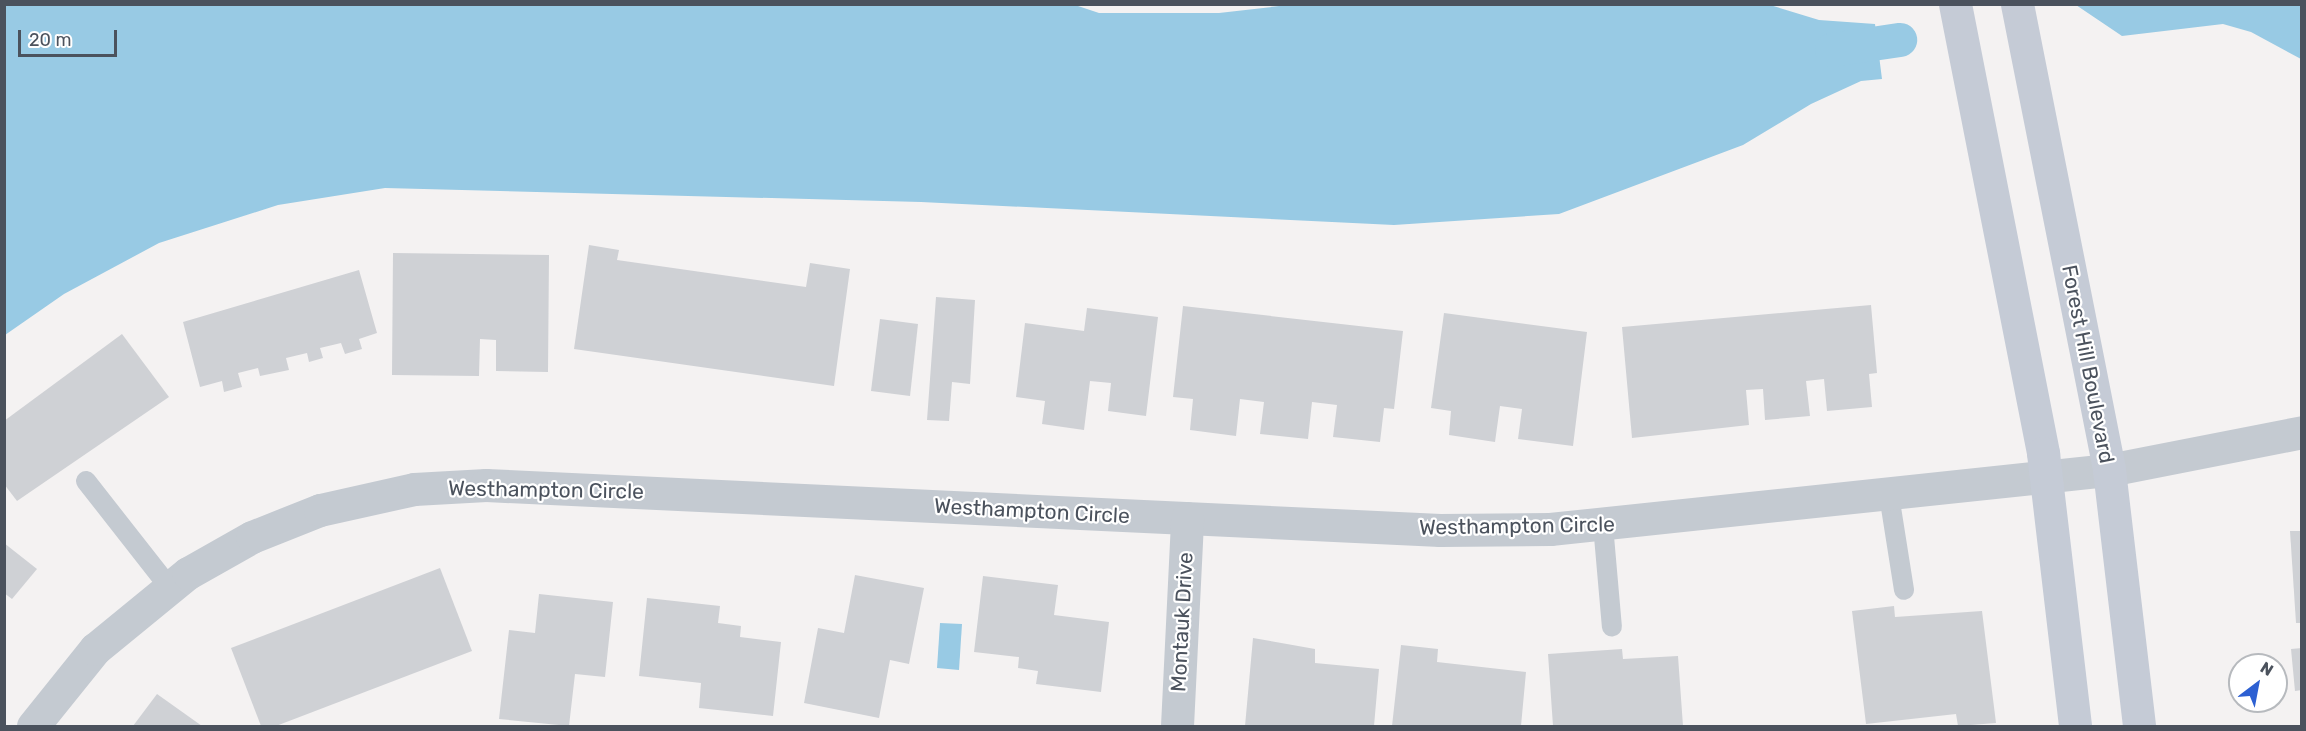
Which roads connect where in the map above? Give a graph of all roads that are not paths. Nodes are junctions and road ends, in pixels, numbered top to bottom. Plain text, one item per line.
1 (1955, 4) edge
2 (2017, 4) edge
3 (2301, 432) edge
4 (2109, 470) junction
5 (2046, 478) junction
6 (86, 481) dead end
7 (1889, 495) junction
8 (1187, 518) junction
9 (1603, 525) junction
10 (169, 587) junction
11 (1904, 590) dead end
12 (1612, 627) dead end
13 (33, 726) edge
14 (1177, 726) edge
15 (2075, 726) edge
16 (2139, 726) edge

1 - 5 main road
2 - 4 main road, Forest Hill Boulevard
3 - 4 street, Westhampton Circle
4 - 5 street, Westhampton Circle
4 - 16 main road, Forest Hill Boulevard
5 - 7 street, Westhampton Circle
5 - 15 main road
6 - 10 lane
7 - 9 street, Westhampton Circle
7 - 11 lane
8 - 9 street, Westhampton Circle
8 - 10 street, Westhampton Circle
8 - 14 street, Montauk Drive
9 - 12 lane
10 - 13 street, Westhampton Circle

